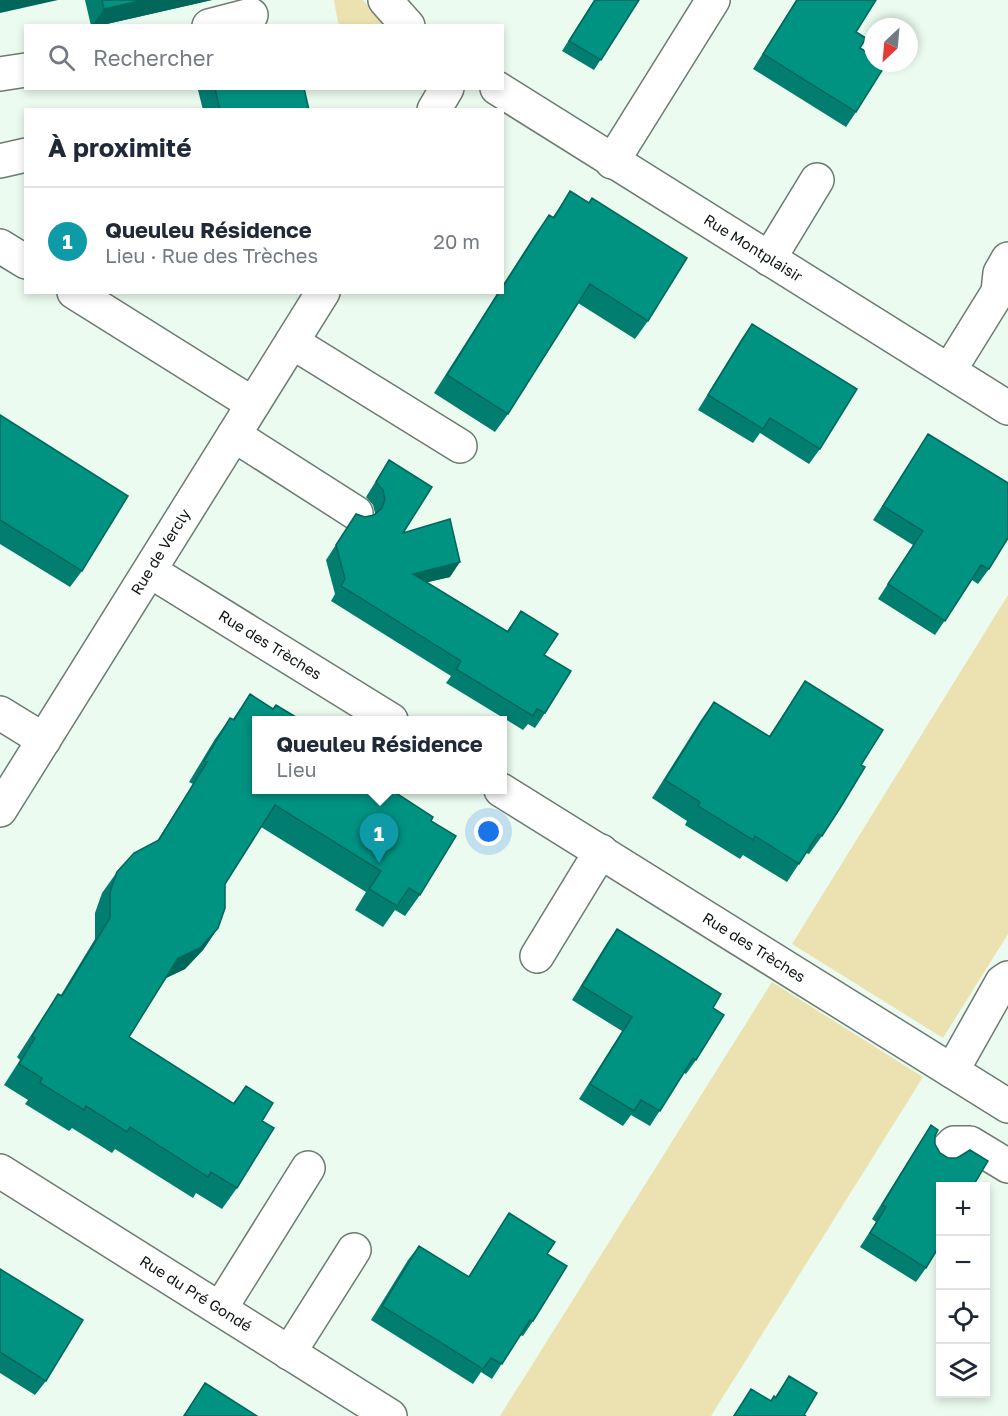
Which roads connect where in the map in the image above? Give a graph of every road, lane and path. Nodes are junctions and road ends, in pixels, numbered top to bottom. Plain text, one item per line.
1 (385, 0) edge
2 (713, 0) edge
3 (251, 15) dead end
4 (217, 24) edge
5 (406, 24) edge
6 (24, 70) edge
7 (0, 74) edge
8 (446, 90) edge
9 (500, 90) edge
10 (435, 108) edge
11 (24, 155) edge
12 (0, 161) edge
13 (612, 162) junction
14 (817, 180) dead end
15 (0, 246) edge
16 (769, 259) junction
17 (1008, 259) edge
18 (24, 261) edge
19 (77, 294) edge
20 (322, 294) edge
21 (292, 342) junction
22 (949, 371) junction
23 (253, 404) junction
24 (1008, 408) edge
25 (234, 435) junction
26 (460, 446) dead end
27 (356, 513) edge
28 (150, 570) junction
29 (0, 713) edge
30 (385, 716) edge
31 (44, 740) junction
32 (507, 793) edge
33 (0, 810) edge
34 (601, 851) junction
35 (537, 957) dead end
36 (1008, 978) edge
37 (952, 1071) junction
38 (1008, 1106) edge
39 (944, 1154) edge
40 (1008, 1166) edge
41 (308, 1168) dead end
42 (0, 1171) edge
43 (354, 1250) dead end
44 (220, 1309) junction
45 (289, 1353) junction
46 (390, 1416) edge

1 - 5 street
2 - 13 street
3 - 4 street
6 - 7 street
8 - 10 street
9 - 13 street, Rue Montplaisir
11 - 12 street
13 - 16 street, Rue Montplaisir
14 - 16 street
15 - 18 street
16 - 22 street, Rue Montplaisir
17 - 22 street
19 - 23 street
20 - 21 street, Rue de Vercly
21 - 23 street, Rue de Vercly
21 - 26 street
22 - 24 street, Rue Montplaisir
23 - 25 street, Rue de Vercly
25 - 27 street
25 - 28 street, Rue de Vercly
28 - 30 street, Rue des Trèches
28 - 31 street, Rue de Vercly
29 - 31 street
31 - 33 street, Rue de Vercly
32 - 34 street, Rue des Trèches
34 - 35 street
34 - 37 street, Rue des Trèches
36 - 37 street
37 - 38 street, Rue des Trèches
39 - 40 street
41 - 44 street
42 - 44 street, Rue du Pré Gondé
43 - 45 street
44 - 45 street, Rue du Pré Gondé
45 - 46 street, Rue du Pré Gondé

